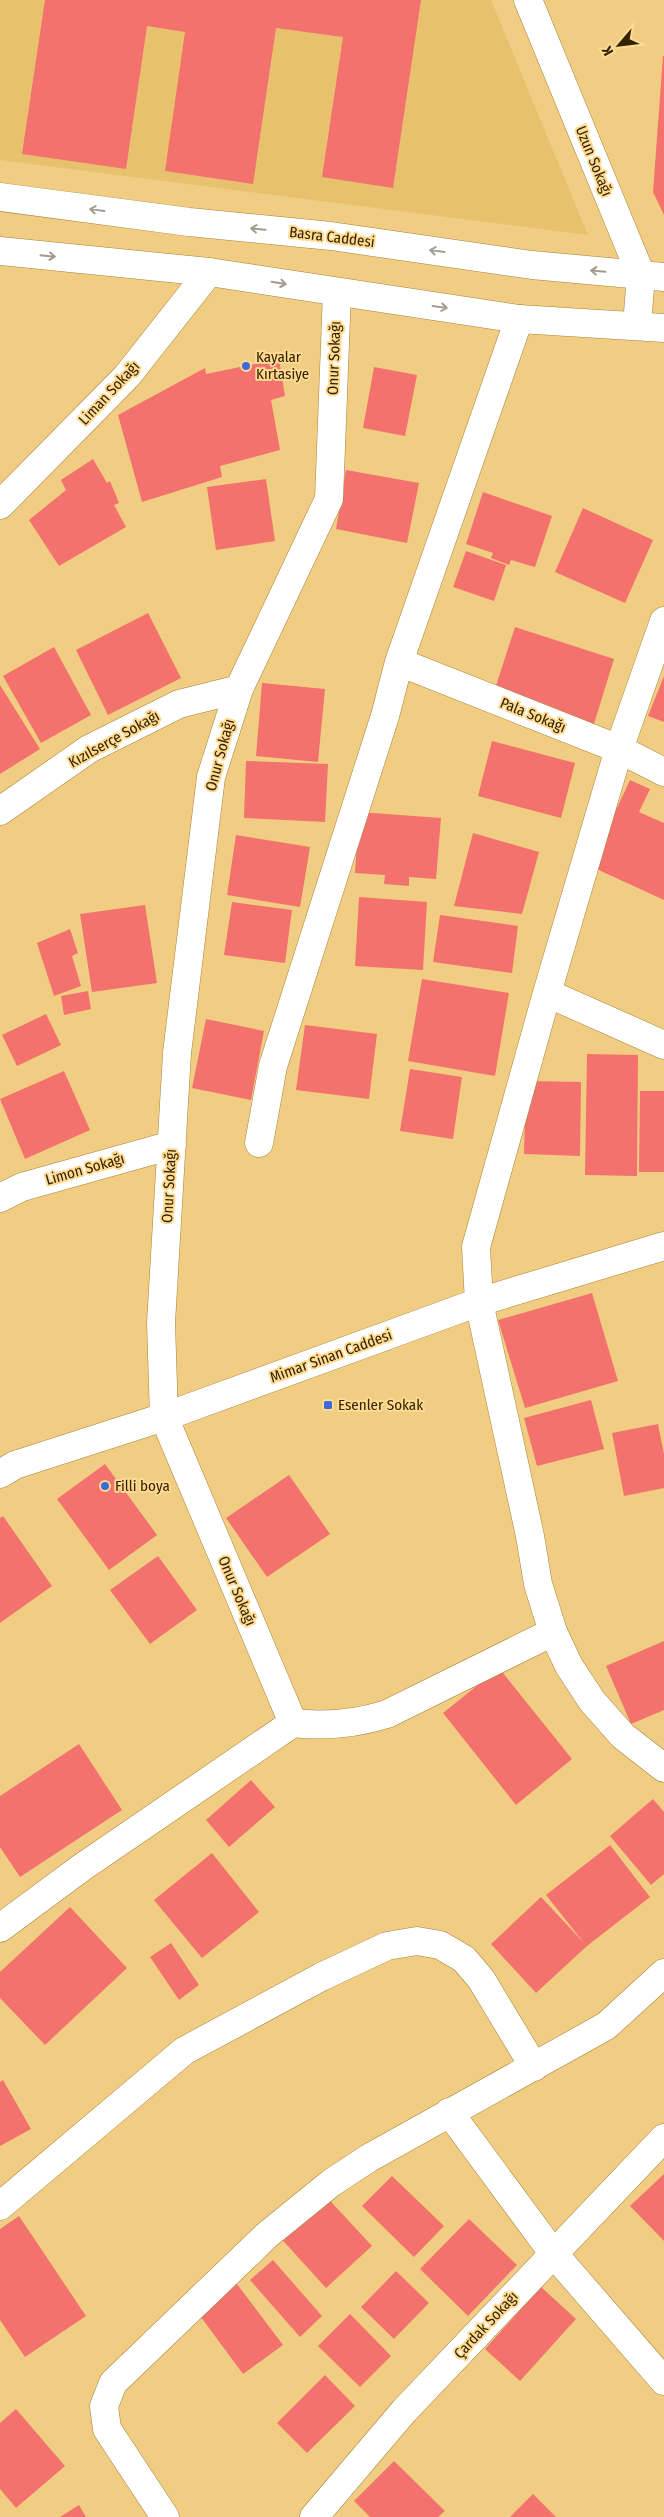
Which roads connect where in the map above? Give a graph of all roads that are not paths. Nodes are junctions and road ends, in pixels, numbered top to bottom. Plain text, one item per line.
1 (528, 0) edge
2 (0, 197) edge
3 (0, 251) edge
4 (209, 272) junction
5 (652, 276) edge
6 (337, 292) junction
7 (519, 319) junction
8 (637, 325) junction
9 (664, 328) edge
10 (0, 505) edge
11 (664, 621) edge
12 (399, 662) junction
13 (239, 689) junction
14 (619, 749) junction
15 (664, 772) edge
16 (0, 811) edge
17 (547, 993) junction
18 (664, 1045) edge
19 (259, 1143) dead end
20 (172, 1144) junction
21 (0, 1198) edge
22 (664, 1246) edge
23 (479, 1302) junction
24 (164, 1417) junction
25 (0, 1474) edge
26 (553, 1632) junction
27 (293, 1723) junction
28 (664, 1768) edge
29 (0, 1928) edge
30 (664, 1973) edge
31 (534, 2067) junction
32 (449, 2112) junction
33 (664, 2138) edge
34 (0, 2206) edge
35 (553, 2253) junction
36 (664, 2381) edge
37 (164, 2517) edge
38 (314, 2517) edge

1 - 5 street, Uzun Sokağı
5 -> 2 street, Basra Caddesi
3 -> 4 street
4 -> 6 street
4 - 10 street, Liman Sokağı
5 - 8 street, Uzun Sokağı
6 -> 7 street
6 - 13 street, Onur Sokağı
7 - 8 street
7 - 12 street
8 - 9 street
11 - 14 street
12 - 14 street, Pala Sokağı
12 - 19 street
13 - 16 street, Kızılserçe Sokağı
13 - 20 street, Onur Sokağı
14 - 15 street, Pala Sokağı
14 - 17 street
17 - 18 street
17 - 23 street
20 - 21 street, Limon Sokağı
20 - 24 street, Onur Sokağı
22 - 23 street, Mimar Sinan Caddesi
23 - 24 street, Mimar Sinan Caddesi
23 - 26 street
24 - 25 street, Mimar Sinan Caddesi
24 - 27 street, Onur Sokağı
26 - 27 street
26 - 28 street
27 - 29 street
30 - 31 street
31 - 32 street
31 - 34 street
32 - 35 street
32 - 37 street
33 - 35 street, Çardak Sokağı
35 - 36 street
35 - 38 street, Çardak Sokağı

